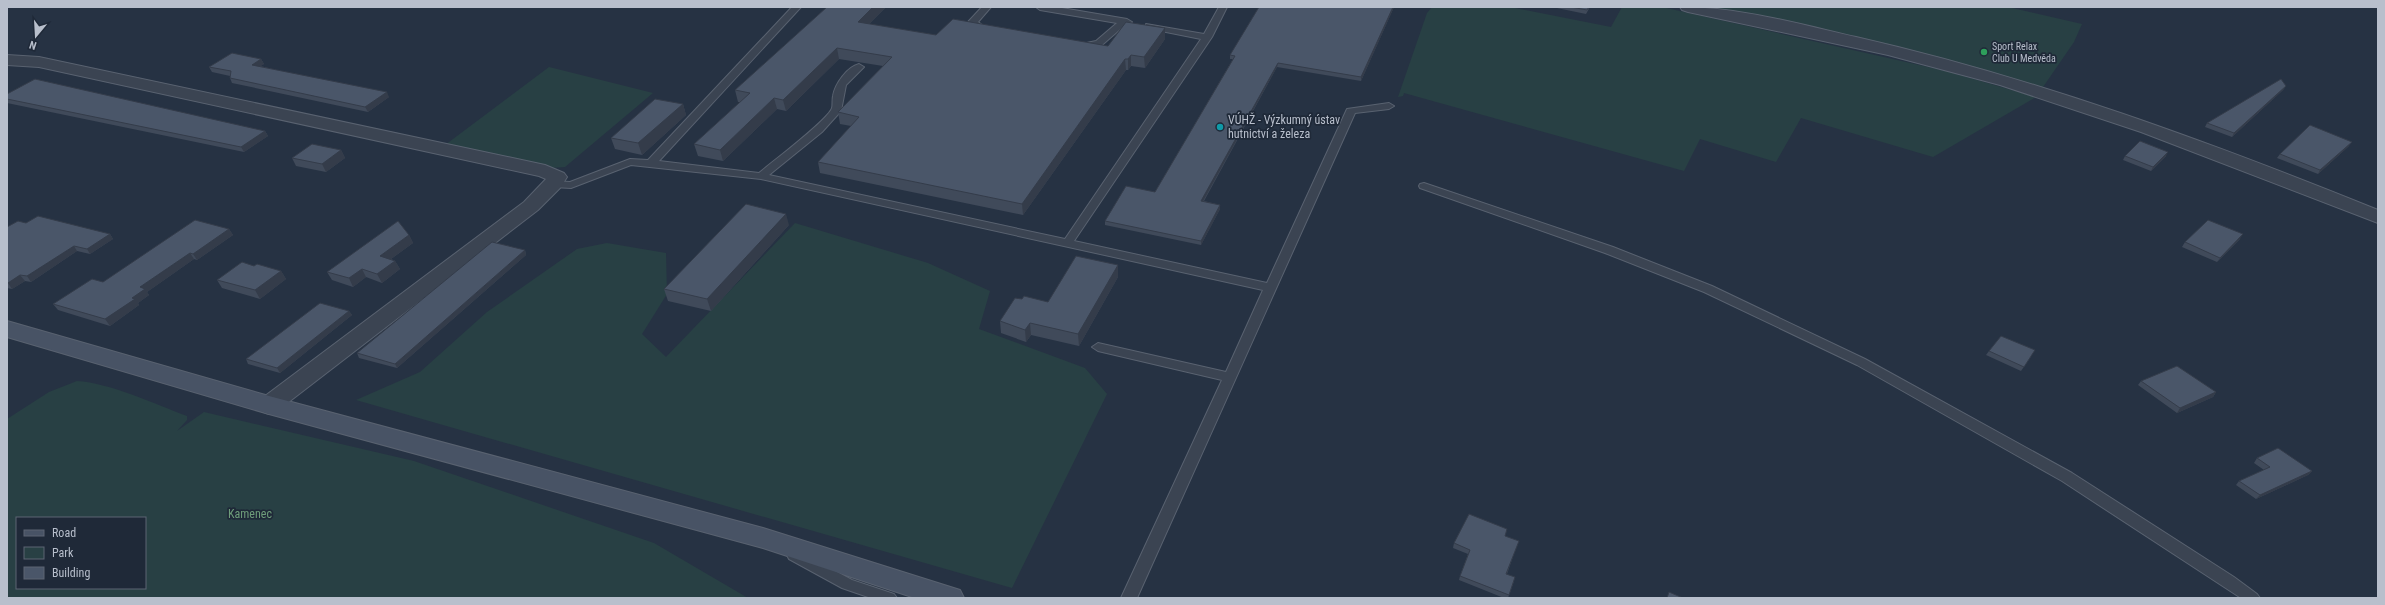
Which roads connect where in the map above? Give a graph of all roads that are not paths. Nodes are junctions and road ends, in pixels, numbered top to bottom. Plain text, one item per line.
1 (797, 7) edge
2 (987, 7) edge
3 (1040, 7) edge
4 (1223, 7) edge
5 (1688, 7) edge
6 (1123, 22) junction
7 (997, 33) edge
8 (1207, 36) junction
9 (1073, 46) edge
10 (7, 60) edge
11 (859, 67) edge
12 (1389, 106) dead end
13 (651, 163) junction
14 (762, 176) junction
15 (553, 184) junction
16 (1424, 186) dead end
17 (2378, 217) edge
18 (1067, 244) junction
19 (1270, 288) junction
20 (7, 329) edge
21 (1098, 347) dead end
22 (1230, 377) junction
23 (269, 405) junction
24 (763, 538) junction
25 (889, 598) edge
26 (950, 598) edge
27 (1129, 598) edge
28 (2252, 598) edge

1 - 13 lane
2 - 7 lane
3 - 6 lane
4 - 8 lane
5 - 17 street
6 - 8 lane
6 - 9 lane
8 - 18 lane
10 - 15 street
11 - 14 lane
12 - 19 lane
13 - 14 lane
13 - 15 lane
14 - 18 lane
15 - 23 street
16 - 28 lane
18 - 19 lane
19 - 22 lane
20 - 23 main road
21 - 22 lane
22 - 27 lane
23 - 24 main road
24 - 25 lane
24 - 26 main road

